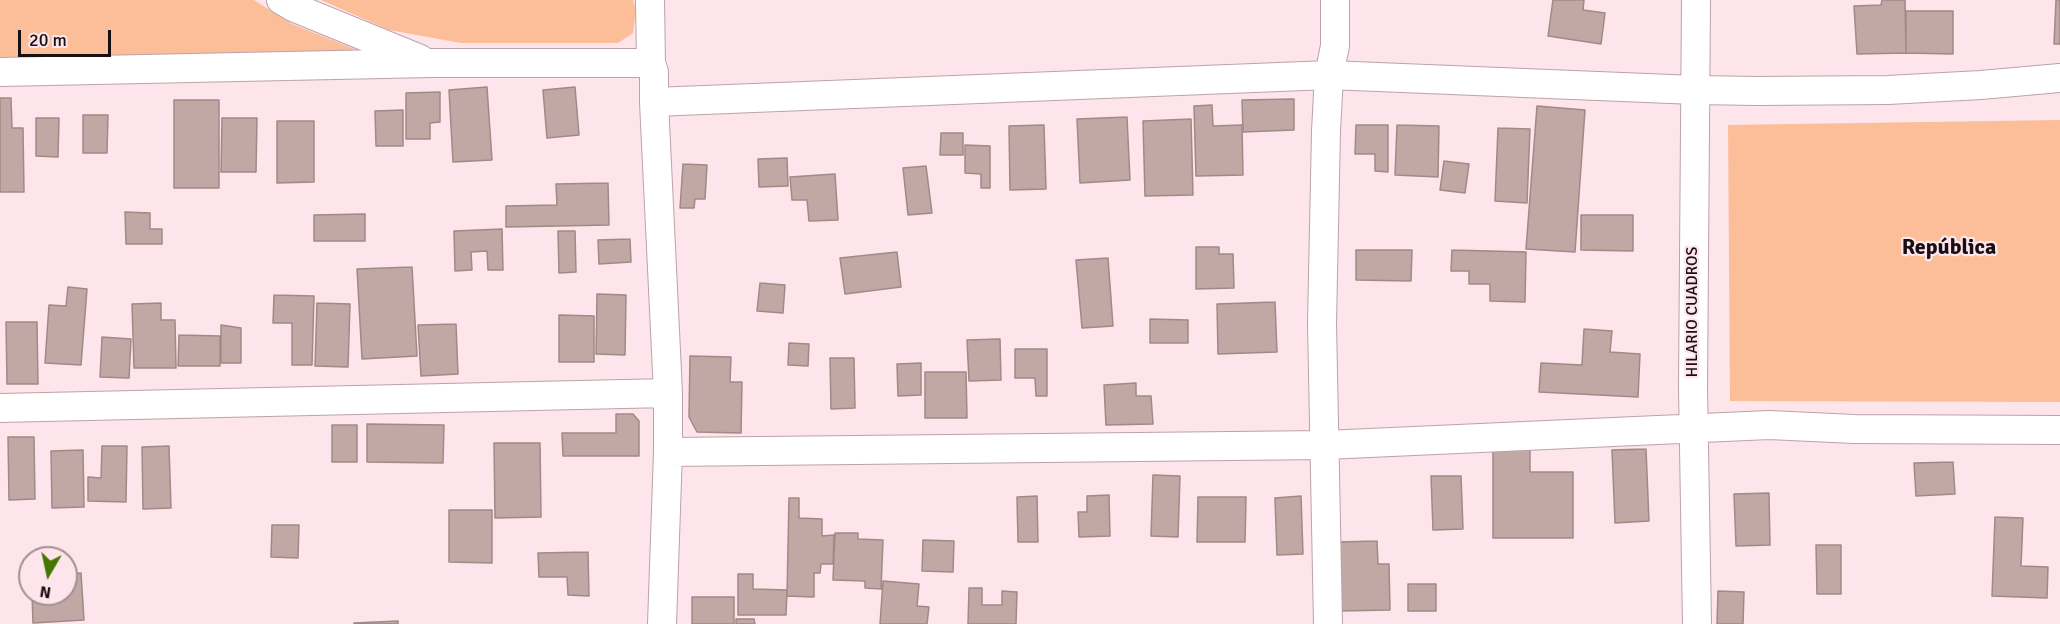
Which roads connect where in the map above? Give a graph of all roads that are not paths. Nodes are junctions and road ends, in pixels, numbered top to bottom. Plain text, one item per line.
1 (281, 0) edge
2 (650, 0) edge
3 (1335, 0) edge
4 (1696, 0) edge
5 (431, 63) junction
6 (651, 63) junction
7 (0, 72) edge
8 (1329, 75) junction
9 (2060, 78) edge
10 (1695, 90) junction
11 (654, 102) junction
12 (668, 393) junction
13 (0, 408) edge
14 (1694, 429) junction
15 (2060, 430) edge
16 (1325, 445) junction
17 (668, 452) junction
18 (662, 624) edge
19 (1328, 624) edge
20 (1697, 624) edge

1 - 5 street
2 - 6 street
3 - 8 street
4 - 10 street, HILARIO CUADROS
5 - 6 street
5 - 7 street
6 - 11 street
8 - 10 street
8 - 11 street
8 - 16 street
9 - 10 street
10 - 14 street, HILARIO CUADROS
11 - 12 street
12 - 13 street
12 - 17 street
14 - 15 street
14 - 16 street
14 - 20 street, HILARIO CUADROS
16 - 17 street
16 - 19 street
17 - 18 street

